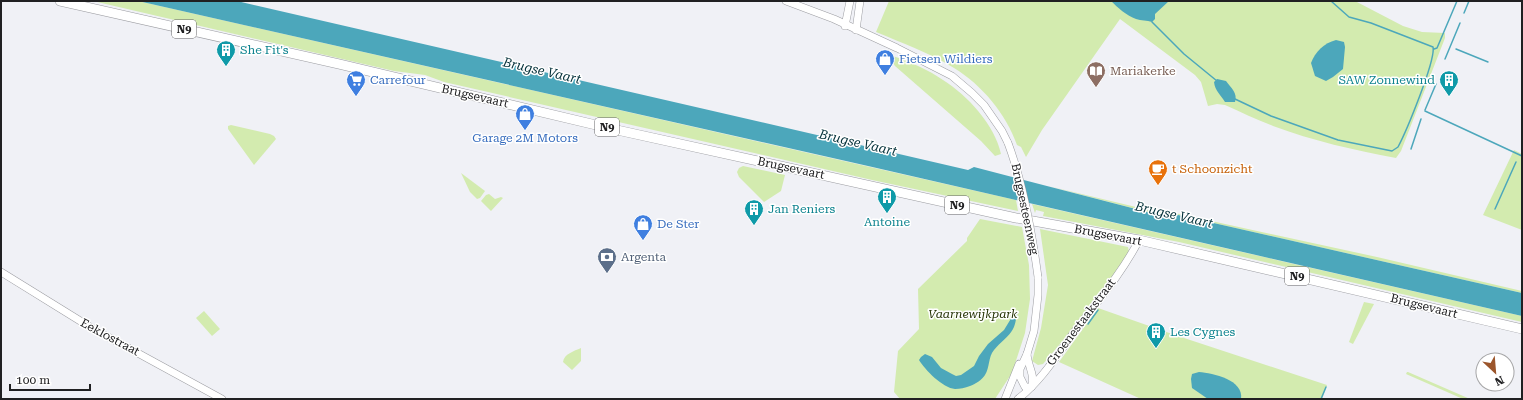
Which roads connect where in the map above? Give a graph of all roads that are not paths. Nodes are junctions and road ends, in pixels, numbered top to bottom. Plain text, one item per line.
1 (60, 1) edge
2 (786, 1) edge
3 (850, 1) edge
4 (860, 1) edge
5 (845, 26) junction
6 (856, 30) junction
7 (1139, 240) junction
8 (1, 272) edge
9 (1522, 329) edge
10 (1027, 354) junction
11 (1032, 387) junction
12 (222, 399) edge
13 (1005, 399) edge
14 (1018, 399) edge

1 - 7 main road, Brugsevaart / N9
2 - 5 street, Brugsesteenweg
3 - 5 street
4 - 6 street
5 - 6 street, Brugsesteenweg
6 - 10 street, Brugsesteenweg, bridge
7 - 9 main road, Brugsevaart / N9
7 - 11 street, Groenestaakstraat
8 - 12 street, Eeklostraat
10 - 11 street
10 - 11 street
10 - 13 street, Groenestaakstraat
11 - 14 street, Groenestaakstraat

